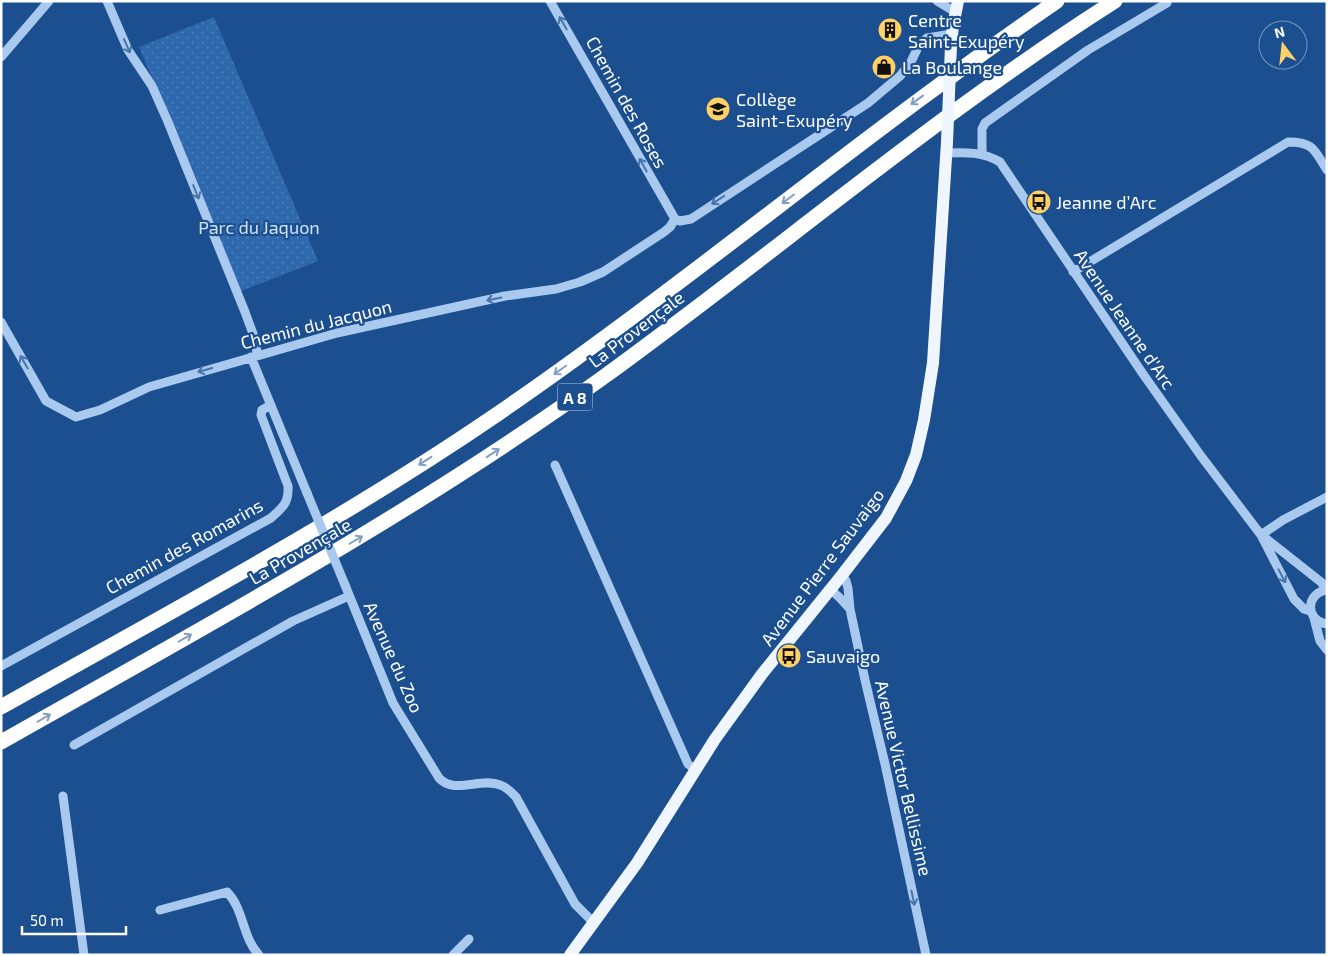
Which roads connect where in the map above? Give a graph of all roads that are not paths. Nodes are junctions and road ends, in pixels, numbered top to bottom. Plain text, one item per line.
1 (49, 1) edge
2 (107, 1) edge
3 (550, 1) edge
4 (937, 1) edge
5 (1057, 1) edge
6 (1115, 1) edge
7 (1168, 3) dead end
8 (957, 6) edge
9 (951, 40) junction
10 (1, 57) edge
11 (946, 147) junction
12 (982, 154) junction
13 (1327, 170) edge
14 (675, 220) junction
15 (1073, 272) junction
16 (1, 322) edge
17 (254, 356) junction
18 (271, 405) junction
19 (555, 465) dead end
20 (1327, 497) edge
21 (1261, 535) junction
22 (842, 576) junction
23 (830, 590) junction
24 (1327, 590) edge
25 (349, 596) junction
26 (850, 609) junction
27 (1312, 614) junction
28 (1327, 624) edge
29 (1327, 650) edge
30 (1, 666) edge
31 (1, 707) edge
32 (1, 742) edge
33 (74, 745) dead end
34 (696, 770) junction
35 (62, 796) dead end
36 (160, 910) dead end
37 (593, 922) junction
38 (468, 939) dead end
39 (84, 955) edge
40 (259, 955) edge
41 (453, 955) edge
42 (570, 955) edge
43 (926, 955) edge

1 - 10 street
2 -> 17 street, Avenue du Zoo
14 -> 3 street, Chemin des Roses
4 - 8 street
5 -> 31 highway, La Provençale / A 8
32 -> 6 highway, La Provençale / A 8
7 - 12 street
8 - 9 main road, Avenue Pierre Sauvaigo
9 - 11 main road, Avenue Pierre Sauvaigo, bridge
9 -> 14 street
11 - 12 street, Avenue Jeanne d'Arc
11 - 22 main road, Avenue Pierre Sauvaigo
12 - 15 street, Avenue Jeanne d'Arc
13 - 15 street
14 -> 17 street, Chemin du Jacquon
15 - 21 street, Avenue Jeanne d'Arc
17 -> 16 street, Chemin du Jacquon
17 - 18 street, Avenue du Zoo
18 - 25 street, Avenue du Zoo, bridge
18 - 30 street, Chemin des Romarins
19 - 34 street
20 - 21 street
21 - 24 street, Avenue Jeanne d'Arc
21 -> 27 street, Avenue Jeanne d'Arc
22 - 23 main road, Avenue Pierre Sauvaigo
22 - 26 street, Avenue Victor Bellissime
23 - 26 street
23 - 34 main road, Avenue Pierre Sauvaigo
24 - 27 street
25 - 33 street
25 - 37 street, Avenue du Zoo
26 -> 43 street, Avenue Victor Bellissime
27 - 28 street, Avenue Jeanne d'Arc
27 - 29 street
34 - 37 main road, Avenue Pierre Sauvaigo
35 - 39 street
36 - 40 street
37 - 42 main road, Avenue Pierre Sauvaigo
38 - 41 street

